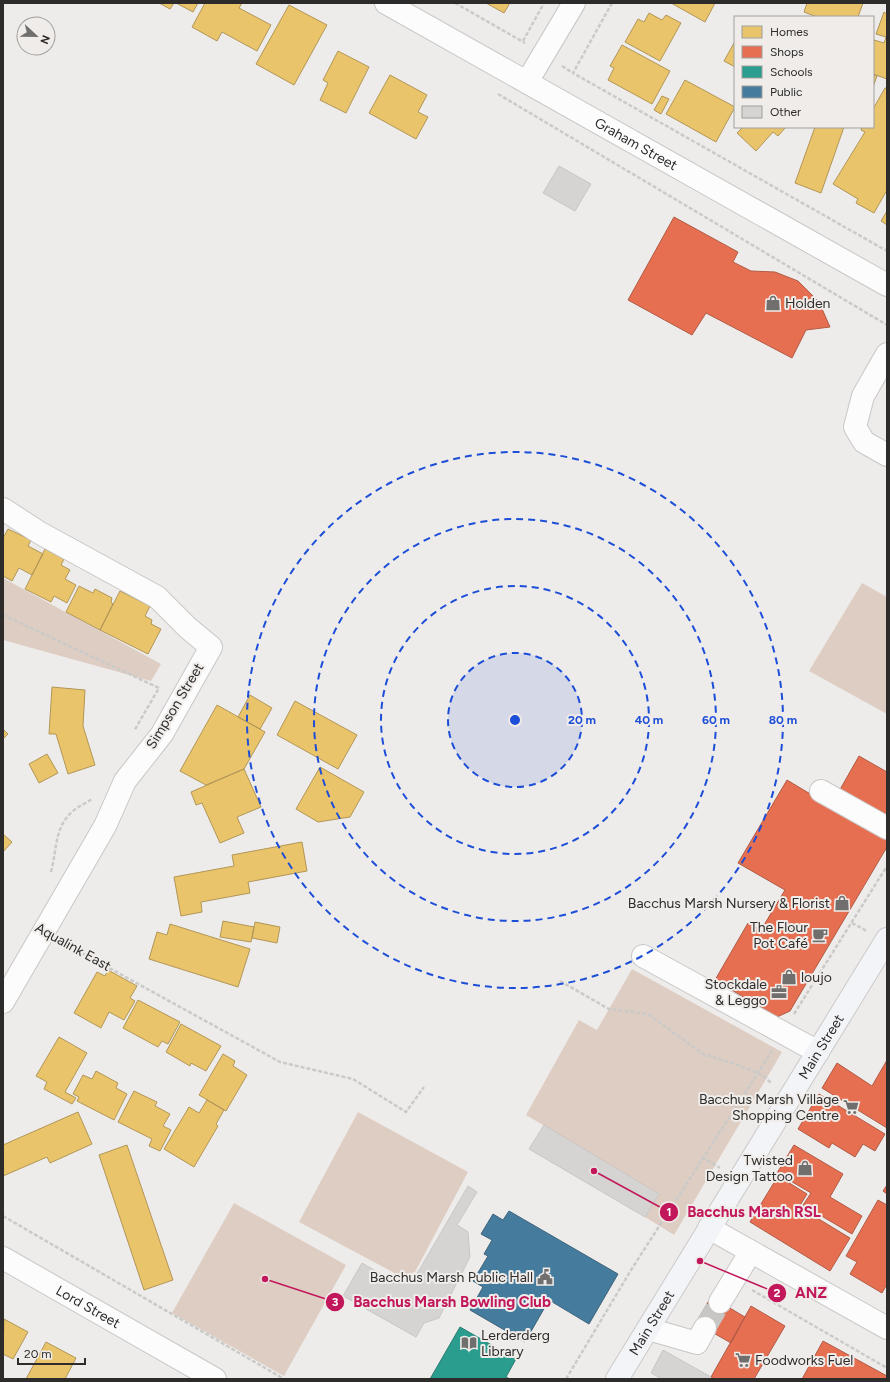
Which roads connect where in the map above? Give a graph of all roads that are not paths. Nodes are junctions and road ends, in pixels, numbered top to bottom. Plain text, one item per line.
1 (386, 3) edge
2 (574, 3) edge
3 (527, 82) junction
4 (887, 285) edge
5 (887, 354) edge
6 (887, 455) edge
7 (3, 509) edge
8 (821, 791) dead end
9 (887, 828) edge
10 (887, 940) edge
11 (643, 956) dead end
12 (3, 1002) edge
13 (818, 1052) junction
14 (709, 1228) junction
15 (750, 1253) junction
16 (3, 1258) edge
17 (720, 1302) tunnel mouth
18 (705, 1328) tunnel mouth
19 (887, 1328) edge
20 (648, 1329) junction
21 (215, 1379) edge
22 (617, 1379) edge

1 - 3 street, Graham Street
2 - 3 street
3 - 4 street, Graham Street
5 - 6 street
7 - 12 street, Simpson Street
8 - 9 street
10 - 13 main road, Main Street
11 - 13 street
13 - 14 main road, Main Street
14 - 15 street
14 - 20 main road, Main Street
15 - 17 street
15 - 19 street
16 - 21 street, Lord Street
18 - 20 street
20 - 22 main road, Main Street

